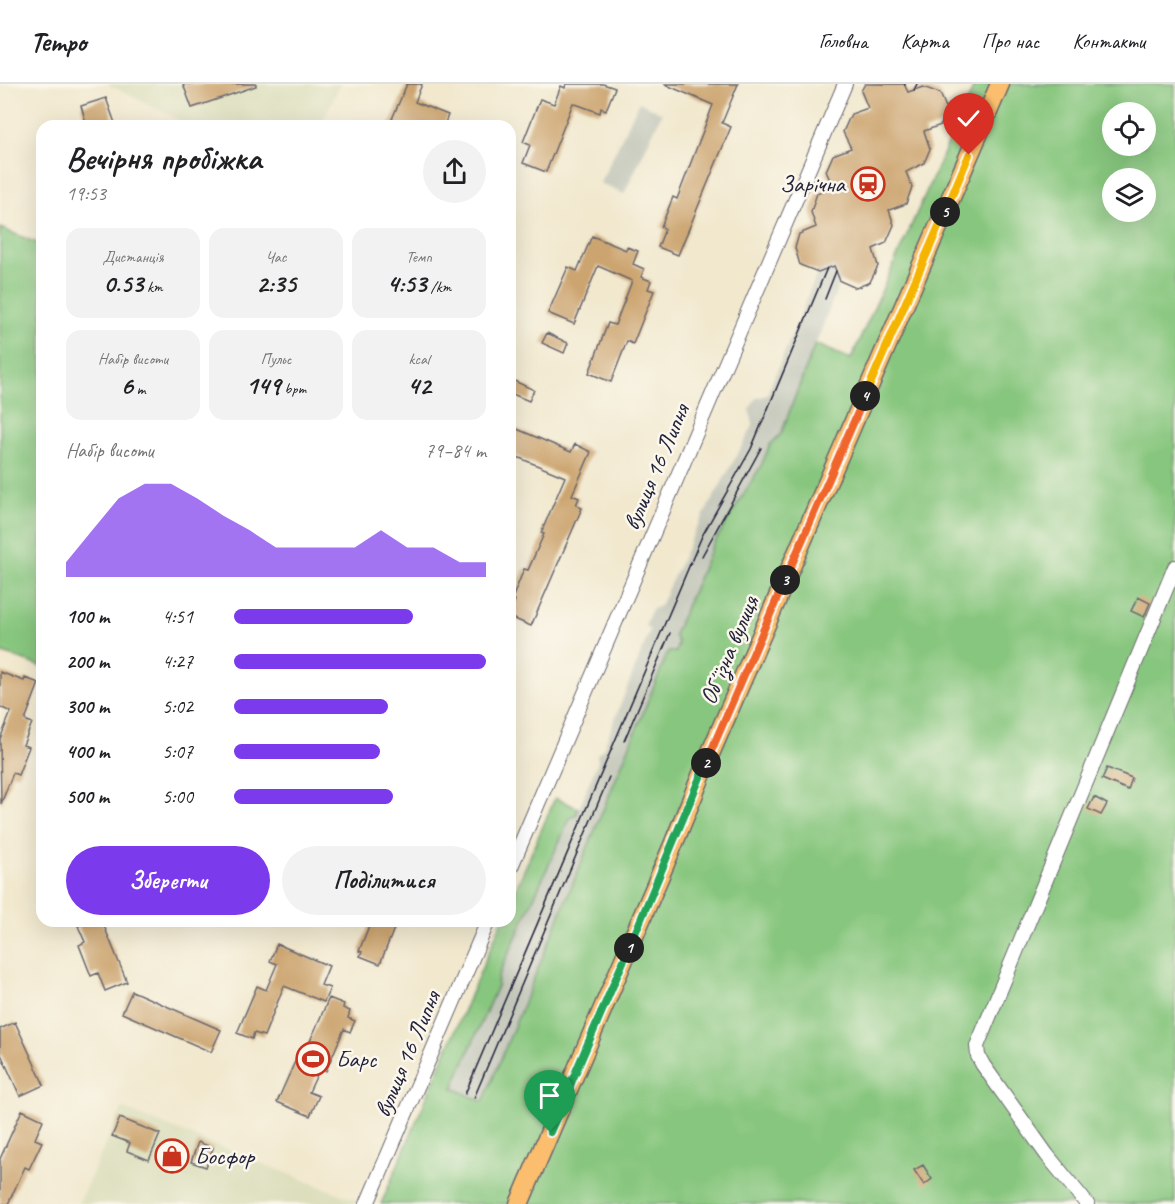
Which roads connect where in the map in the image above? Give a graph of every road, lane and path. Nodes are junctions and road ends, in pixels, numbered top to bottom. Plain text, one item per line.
1 (844, 84) edge
2 (1000, 84) edge
3 (1175, 567) edge
4 (516, 855) edge
5 (485, 927) edge
6 (367, 1204) edge
7 (519, 1204) edge
8 (1087, 1204) edge

1 - 4 street, вулиця 16 Липня
2 - 7 main road, Обʼїзна вулиця
3 - 8 street
5 - 6 street, вулиця 16 Липня

